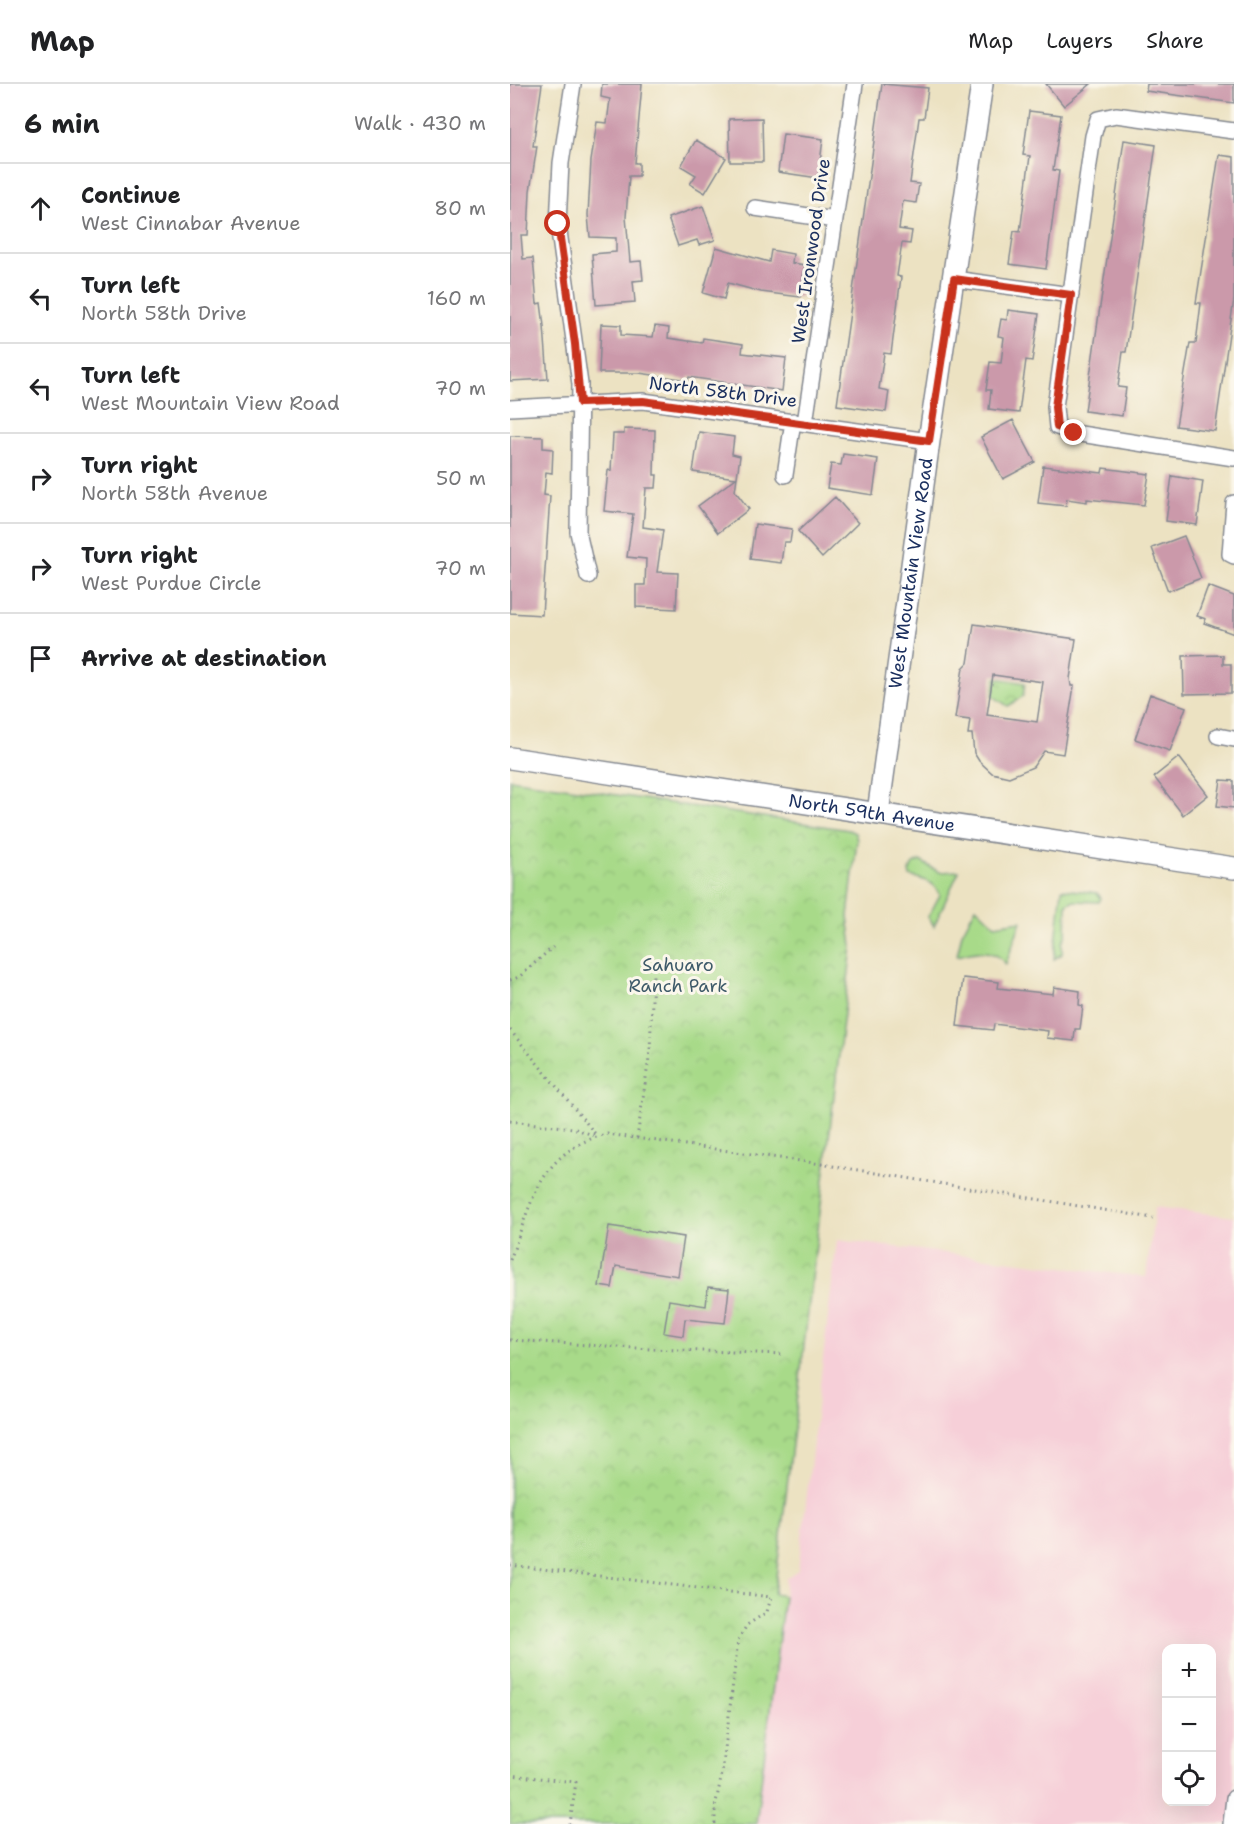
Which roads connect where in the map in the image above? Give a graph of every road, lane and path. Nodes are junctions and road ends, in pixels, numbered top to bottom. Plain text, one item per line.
1 (573, 84) edge
2 (855, 84) edge
3 (982, 84) edge
4 (1234, 131) edge
5 (755, 208) dead end
6 (835, 220) junction
7 (954, 279) junction
8 (1071, 295) junction
9 (580, 403) junction
10 (510, 408) edge
11 (799, 422) junction
12 (929, 441) junction
13 (1234, 458) edge
14 (785, 475) dead end
15 (1234, 503) edge
16 (1232, 555) edge
17 (588, 576) dead end
18 (1218, 736) dead end
19 (1234, 739) edge
20 (510, 758) edge
21 (878, 813) junction
22 (1234, 868) edge
23 (553, 947) dead end
24 (653, 975) dead end
25 (510, 981) edge
26 (510, 1030) edge
27 (510, 1120) edge
28 (597, 1136) junction
29 (638, 1138) junction
30 (1153, 1218) dead end
31 (510, 1260) edge
32 (510, 1340) edge
33 (784, 1354) dead end
34 (510, 1565) edge
35 (510, 1775) edge
36 (1234, 1797) edge
37 (570, 1824) edge
38 (715, 1824) edge
39 (1231, 1824) edge

1 - 9 street
2 - 6 street, West Ironwood Drive
3 - 7 street, West Mountain View Road
4 - 8 street
5 - 6 street
6 - 11 street, West Ironwood Drive
7 - 8 street
7 - 12 street, West Mountain View Road
8 - 13 street
9 - 10 street, North 58th Drive
9 - 11 street, North 58th Drive
9 - 17 street
11 - 12 street, North 58th Drive
11 - 14 street, West Ironwood Drive
12 - 21 street, West Mountain View Road
15 - 16 street
18 - 19 street
20 - 21 street, North 59th Avenue
21 - 22 street, North 59th Avenue
23 - 25 path
24 - 29 path
26 - 28 path
27 - 28 path
28 - 29 path
28 - 31 path
29 - 30 path
32 - 33 path
34 - 38 path
35 - 37 path
36 - 39 street

